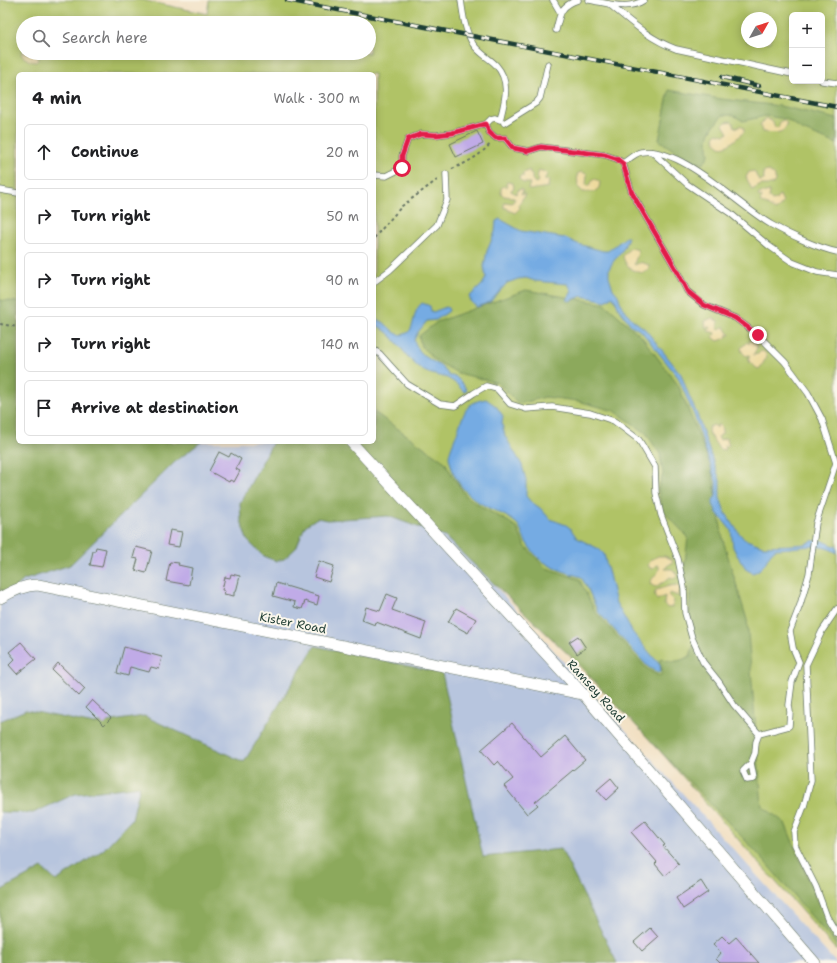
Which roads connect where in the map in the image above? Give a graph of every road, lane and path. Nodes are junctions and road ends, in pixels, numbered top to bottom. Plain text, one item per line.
1 (461, 0) edge
2 (553, 0) edge
3 (578, 0) edge
4 (589, 0) edge
5 (644, 0) edge
6 (609, 4) junction
7 (560, 12) junction
8 (556, 30) dead end
9 (548, 64) dead end
10 (789, 73) edge
11 (825, 81) edge
12 (837, 83) edge
13 (504, 123) dead end
14 (486, 124) junction
15 (652, 152) junction
16 (623, 164) junction
17 (446, 174) dead end
18 (376, 175) edge
19 (0, 190) edge
20 (16, 193) edge
21 (837, 252) edge
22 (837, 275) edge
23 (376, 280) edge
24 (0, 324) edge
25 (16, 327) edge
26 (376, 351) edge
27 (353, 444) edge
28 (0, 598) edge
29 (837, 609) edge
30 (583, 694) junction
31 (759, 734) junction
32 (751, 763) dead end
33 (837, 934) edge
34 (815, 963) edge

1 - 14 lane
2 - 7 lane
3 - 7 lane
4 - 6 lane
5 - 6 lane
6 - 10 lane
7 - 8 lane
9 - 13 lane
11 - 12 lane
14 - 16 lane
14 - 18 lane
15 - 16 lane
15 - 21 lane
15 - 22 lane
16 - 31 lane
17 - 23 lane
19 - 20 lane
24 - 25 path
26 - 31 lane
27 - 30 street, Ramsey Road
28 - 30 street, Kister Road
29 - 33 lane
30 - 34 street, Ramsey Road
31 - 32 lane

